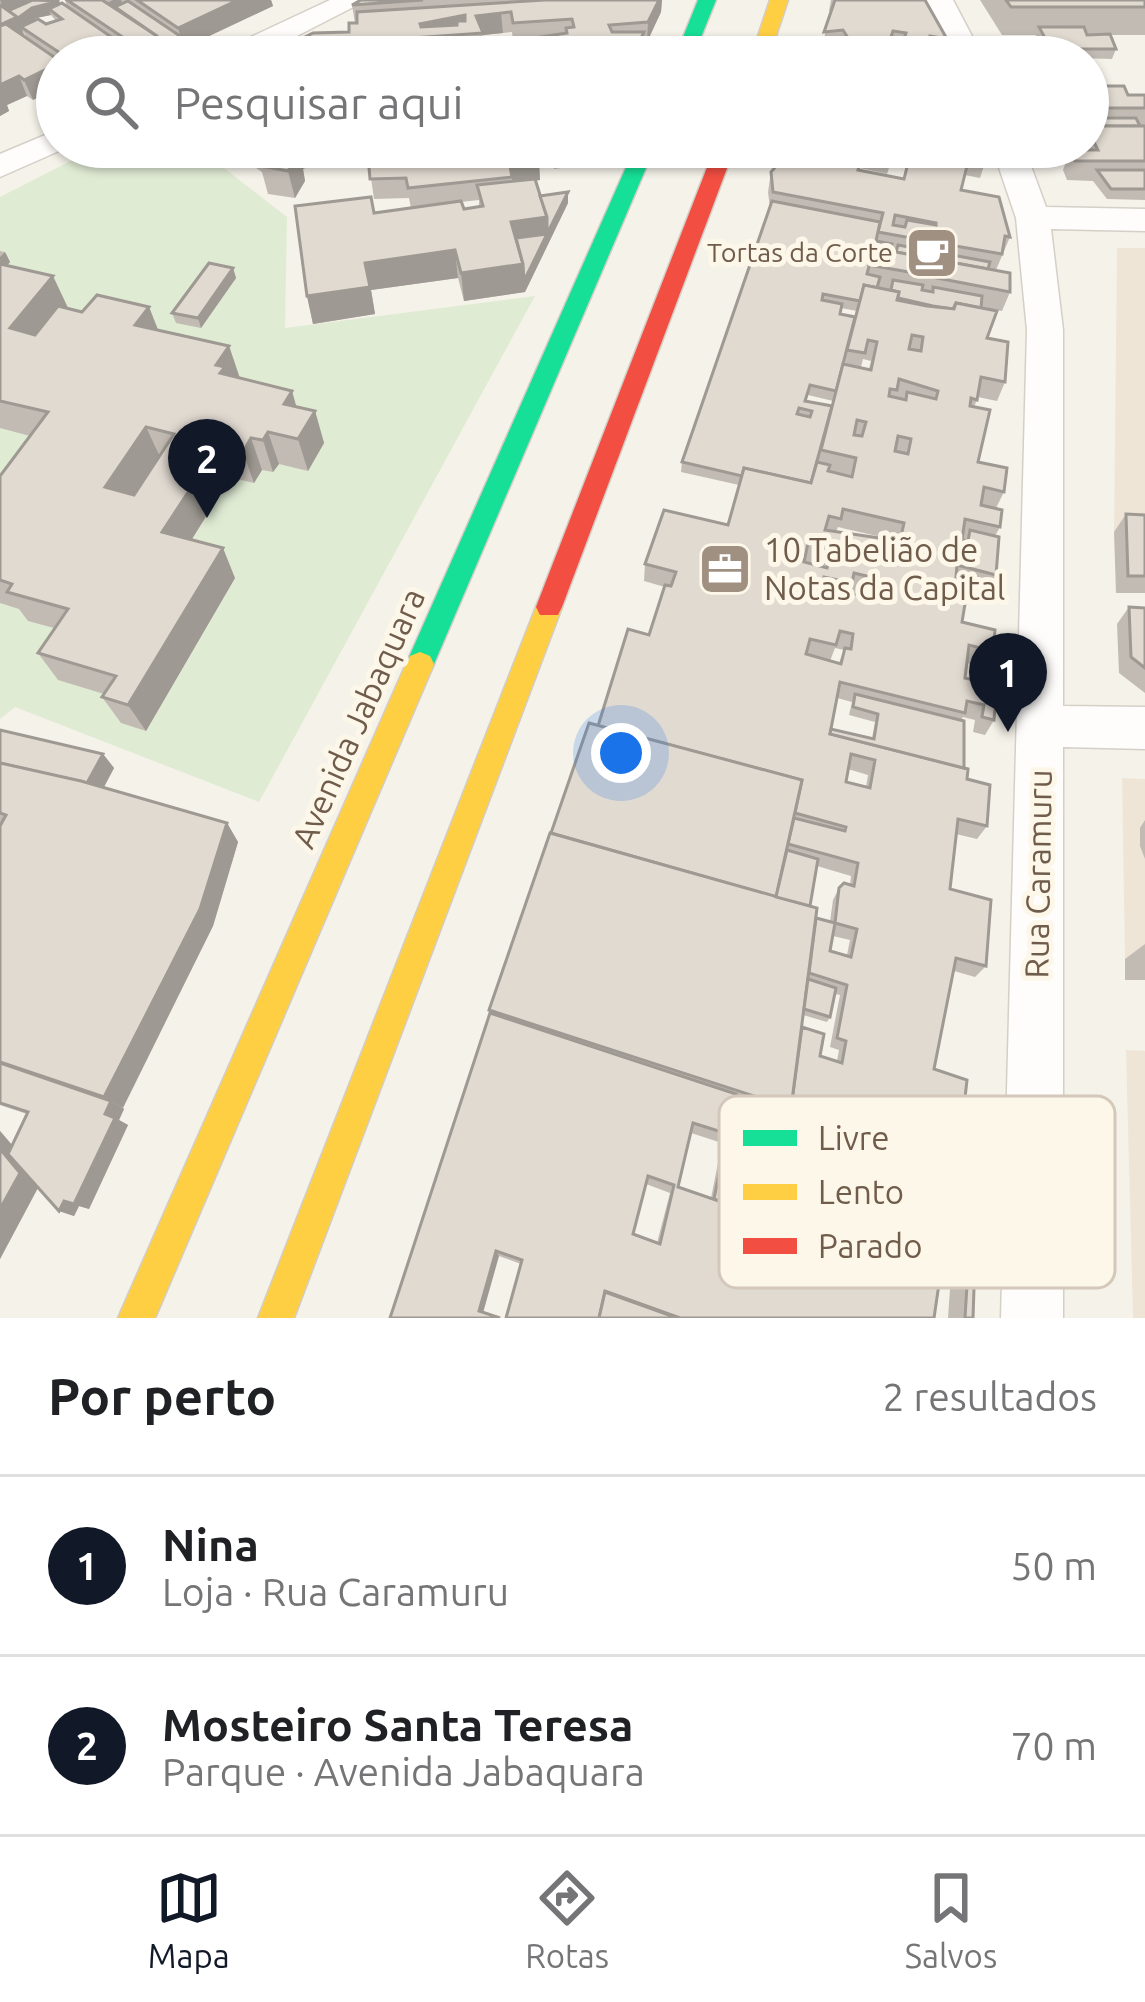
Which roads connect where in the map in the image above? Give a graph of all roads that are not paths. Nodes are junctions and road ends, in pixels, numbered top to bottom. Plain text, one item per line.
1 (352, 0) edge
2 (707, 0) edge
3 (779, 0) edge
4 (939, 0) edge
5 (276, 36) edge
6 (692, 36) edge
7 (767, 36) edge
8 (957, 36) edge
9 (36, 150) edge
10 (0, 166) edge
11 (636, 168) edge
12 (717, 168) edge
13 (1015, 168) edge
14 (1033, 218) junction
15 (1145, 220) edge
16 (1040, 725) junction
17 (1145, 728) edge
18 (1036, 1096) edge
19 (1033, 1288) edge
20 (136, 1318) edge
21 (276, 1318) edge
22 (1033, 1318) edge

1 - 5 street
2 - 6 main road
3 - 7 main road
4 - 8 street
9 - 10 street
11 - 20 main road, Avenida Jabaquara
12 - 21 main road
13 - 14 street, Rua Caramuru
14 - 15 street
14 - 16 street, Rua Caramuru
16 - 17 street
16 - 18 street, Rua Caramuru
19 - 22 street, Rua Caramuru

